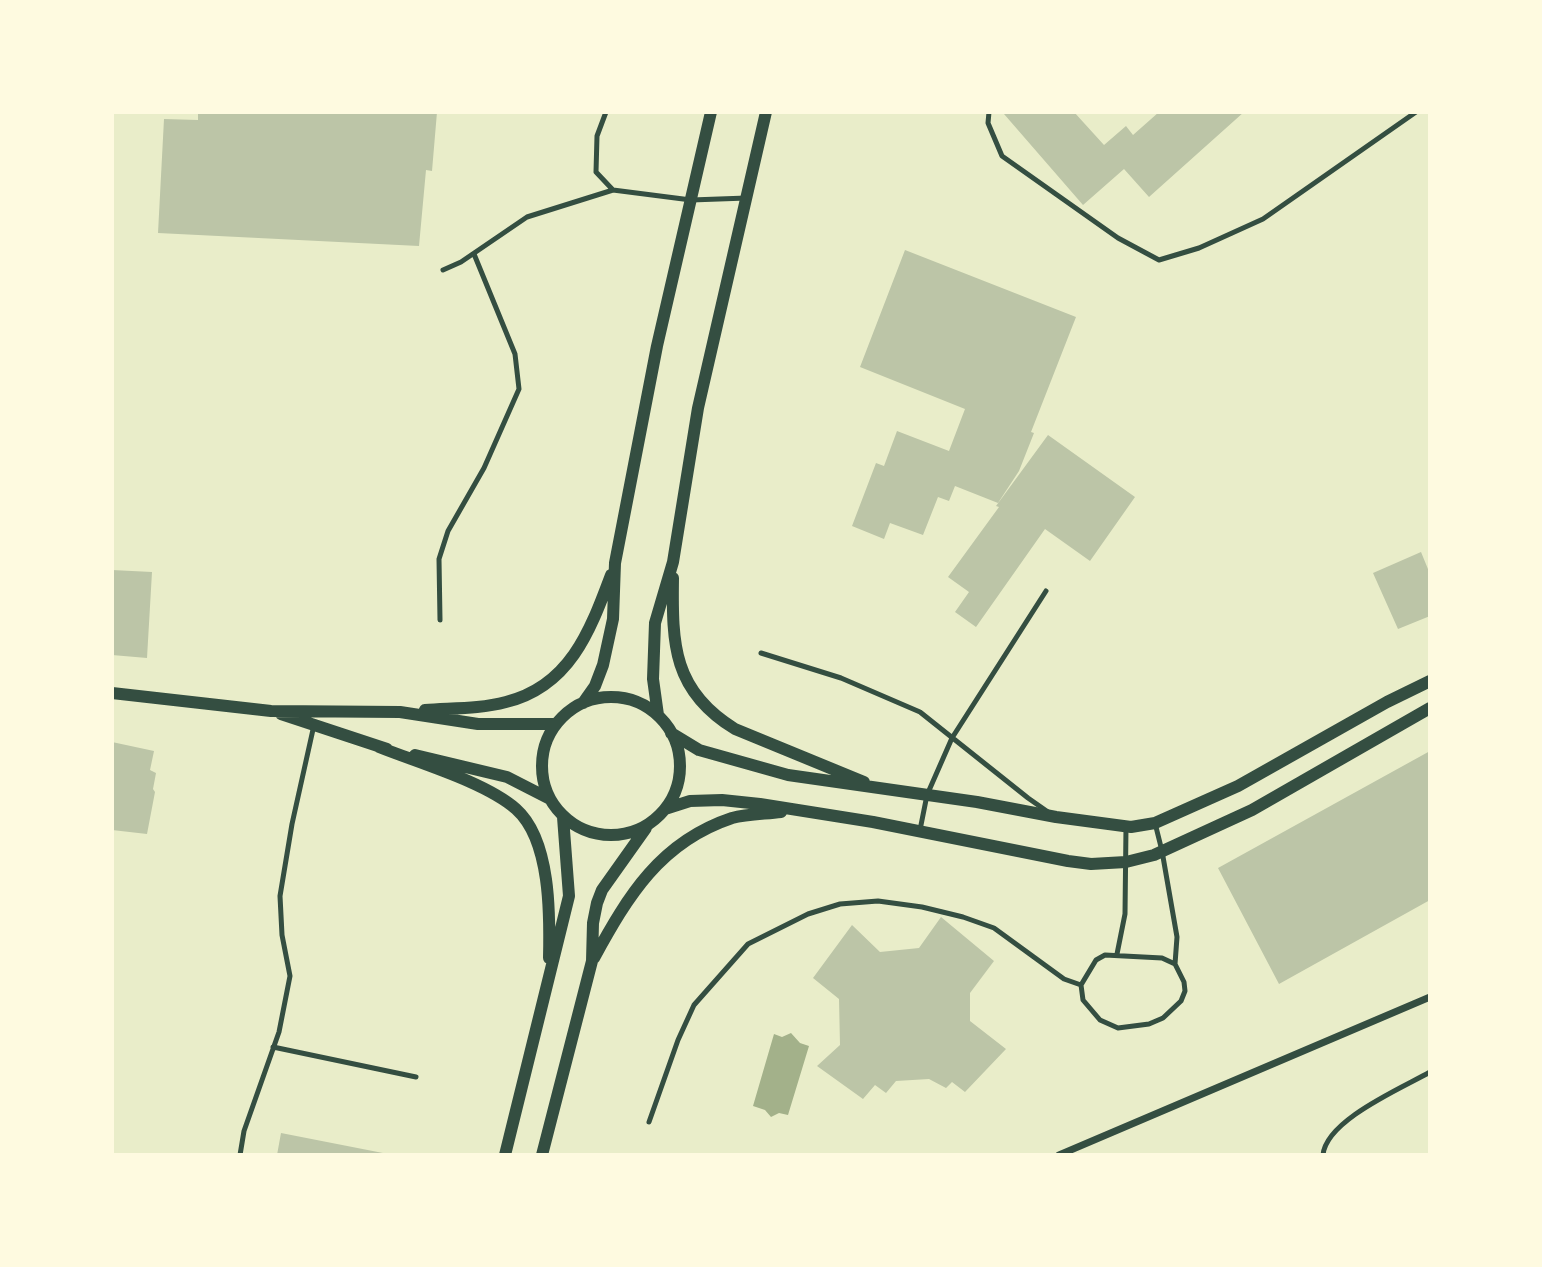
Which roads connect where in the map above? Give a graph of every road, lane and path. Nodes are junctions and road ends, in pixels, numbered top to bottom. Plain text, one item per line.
1 (606, 112) edge
2 (711, 112) edge
3 (766, 112) edge
4 (989, 112) edge
5 (1416, 112) edge
6 (613, 190) junction
7 (747, 198) junction
8 (691, 200) junction
9 (474, 254) junction
10 (443, 270) dead end
11 (673, 562) junction
12 (615, 563) junction
13 (1046, 591) dead end
14 (440, 620) dead end
15 (761, 653) dead end
16 (1430, 681) edge
17 (112, 693) edge
18 (583, 702) junction
19 (1430, 708) edge
20 (271, 710) junction
21 (400, 712) junction
22 (658, 715) junction
23 (556, 723) junction
24 (314, 725) junction
25 (671, 733) junction
26 (952, 738) junction
27 (379, 747) junction
28 (877, 788) junction
29 (927, 795) junction
30 (550, 799) junction
31 (665, 809) junction
32 (798, 810) junction
33 (563, 817) junction
34 (1056, 817) junction
35 (1155, 823) junction
36 (648, 824) junction
37 (1126, 827) junction
38 (920, 832) junction
39 (1162, 851) junction
40 (1126, 862) junction
41 (1117, 954) junction
42 (592, 961) junction
43 (1175, 964) junction
44 (549, 976) junction
45 (1082, 985) junction
46 (1430, 997) edge
47 (273, 1047) junction
48 (1430, 1072) edge
49 (416, 1077) dead end
50 (649, 1122) dead end
51 (240, 1155) edge
52 (505, 1155) edge
53 (542, 1155) edge
54 (1059, 1155) edge
55 (1323, 1155) edge

1 - 6 lane
2 - 8 street
3 - 7 street
4 - 5 lane
6 - 8 lane
6 - 9 lane
7 - 8 lane
7 - 11 street
8 - 12 street
9 - 10 lane
9 - 14 lane
11 - 22 street
11 - 28 street
12 - 18 street
12 - 21 street
13 - 26 lane
15 - 26 lane
16 - 35 street
17 - 20 street
18 - 22 street
18 - 23 street
19 - 39 street
20 - 21 street
20 - 24 street
21 - 23 street
22 - 25 street
23 - 30 street
24 - 27 street
24 - 47 lane
25 - 28 street
25 - 31 street
26 - 29 lane
26 - 34 lane
27 - 30 street
27 - 44 street
28 - 29 street
29 - 34 street
29 - 38 lane
30 - 33 street
31 - 32 street
31 - 36 street
32 - 38 street
32 - 42 street
33 - 36 street
33 - 44 street
34 - 37 street
35 - 37 street
35 - 39 lane
36 - 42 street
37 - 40 lane
38 - 40 street
39 - 40 street
39 - 43 lane
40 - 41 lane
41 - 43 lane
41 - 45 lane
42 - 53 street
43 - 45 lane
44 - 52 street
45 - 50 lane
46 - 54 street
47 - 49 lane
47 - 51 lane
48 - 55 lane

